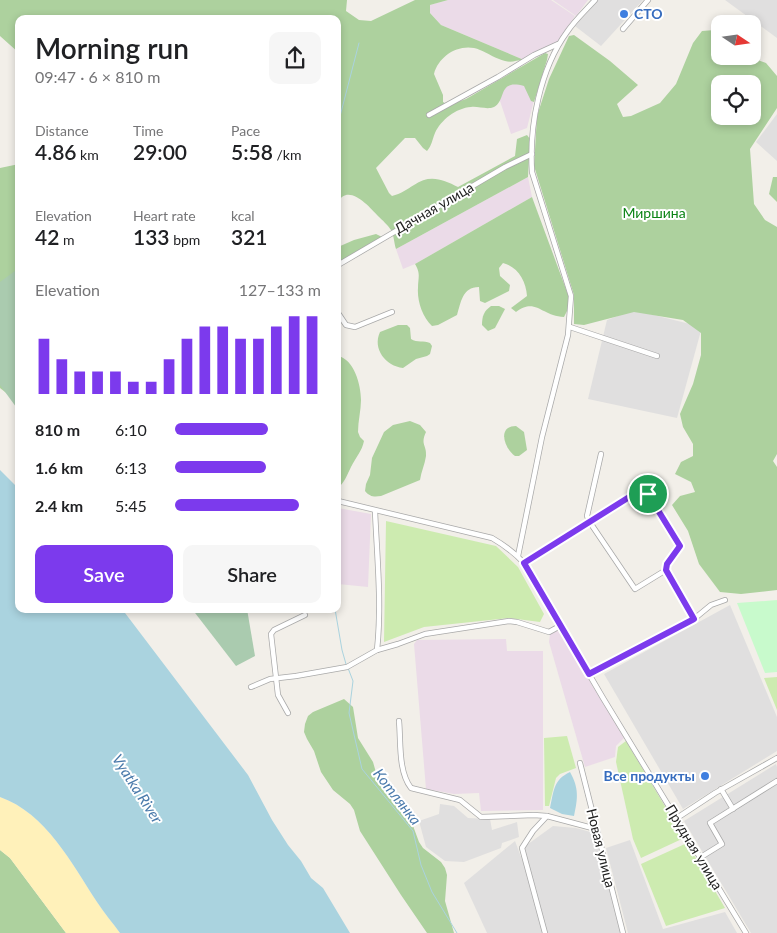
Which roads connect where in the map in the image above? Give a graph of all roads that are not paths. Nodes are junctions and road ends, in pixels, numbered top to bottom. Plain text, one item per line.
1 (595, 0) edge
2 (648, 0) edge
3 (622, 29) dead end
4 (560, 43) junction
5 (429, 115) dead end
6 (532, 154) junction
7 (341, 263) edge
8 (392, 312) dead end
9 (341, 318) edge
10 (570, 327) junction
11 (657, 356) dead end
12 (601, 454) dead end
13 (341, 502) edge
14 (375, 511) junction
15 (589, 521) junction
16 (518, 556) junction
17 (524, 563) junction
18 (666, 570) junction
19 (725, 600) dead end
20 (305, 615) dead end
21 (694, 619) junction
22 (560, 626) junction
23 (377, 650) junction
24 (589, 674) junction
25 (277, 678) junction
26 (251, 687) dead end
27 (288, 713) dead end
28 (399, 721) dead end
29 (777, 758) edge
30 (580, 763) dead end
31 (777, 781) edge
32 (722, 789) junction
33 (733, 809) junction
34 (547, 816) junction
35 (677, 818) junction
36 (596, 829) junction
37 (702, 857) junction
38 (545, 933) edge
39 (623, 933) edge
40 (746, 933) edge

1 - 4 street
2 - 3 street
4 - 5 street
4 - 6 street
6 - 7 street, Дачная улица
6 - 10 street
8 - 9 street
10 - 11 street
10 - 16 street
12 - 15 street
13 - 14 street, Прудная улица
14 - 16 street, Прудная улица
14 - 23 street
15 - 17 street
15 - 18 street
15 - 18 street
16 - 17 street, Прудная улица
17 - 22 street, Прудная улица
18 - 21 street
19 - 21 street
20 - 25 street
21 - 24 street
22 - 23 street
22 - 24 street, Прудная улица
23 - 25 street
24 - 35 street, Прудная улица
25 - 26 street
25 - 27 street
28 - 34 street
29 - 32 street
30 - 36 street, Новая улица
31 - 33 street
32 - 33 street
32 - 35 street
33 - 37 street
34 - 36 street
34 - 38 street
35 - 37 street, Прудная улица
36 - 39 street, Новая улица
37 - 40 street, Прудная улица

